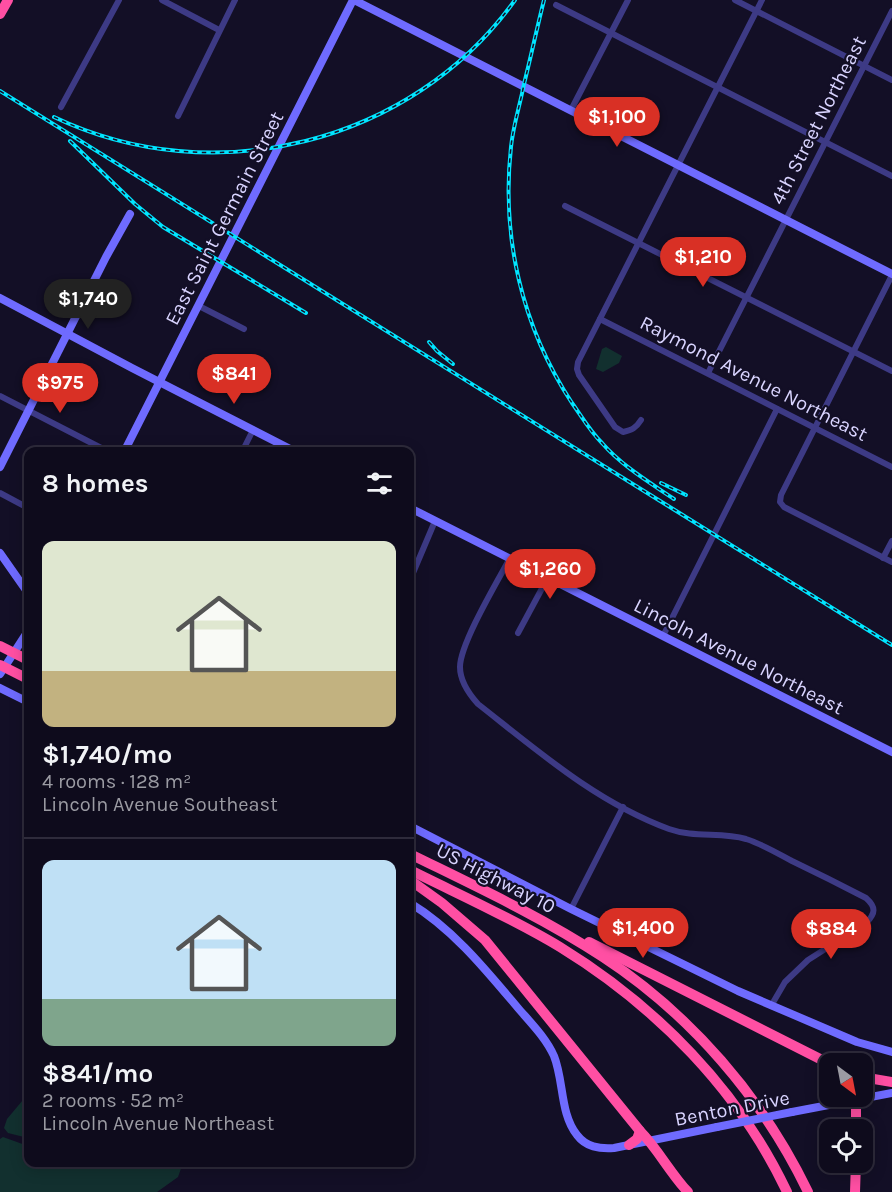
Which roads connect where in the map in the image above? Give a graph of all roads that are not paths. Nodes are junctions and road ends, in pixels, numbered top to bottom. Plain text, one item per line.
1 (8, 0) edge
2 (119, 0) edge
3 (162, 0) edge
4 (235, 0) edge
5 (354, 0) edge
6 (627, 0) edge
7 (735, 0) edge
8 (762, 0) edge
9 (556, 5) dead end
10 (757, 11) junction
11 (892, 11) edge
12 (0, 14) edge
13 (219, 30) junction
14 (611, 33) junction
15 (864, 66) junction
16 (892, 80) edge
17 (718, 87) junction
18 (62, 107) dead end
19 (571, 110) junction
20 (178, 116) dead end
21 (825, 142) junction
22 (679, 165) junction
23 (892, 176) edge
24 (565, 206) dead end
25 (130, 214) dead end
26 (786, 219) junction
27 (639, 243) junction
28 (892, 274) edge
29 (746, 297) junction
30 (1, 300) edge
31 (199, 306) junction
32 (600, 319) junction
33 (244, 329) dead end
34 (66, 334) junction
35 (853, 352) junction
36 (892, 371) edge
37 (708, 373) junction
38 (159, 382) junction
39 (0, 396) edge
40 (777, 409) junction
41 (28, 412) junction
42 (641, 420) dead end
43 (815, 428) junction
44 (253, 430) junction
45 (99, 447) edge
46 (126, 447) edge
47 (244, 447) edge
48 (286, 447) edge
49 (892, 466) edge
50 (0, 467) edge
51 (0, 493) edge
52 (24, 506) edge
53 (414, 510) edge
54 (435, 521) junction
55 (892, 540) edge
56 (0, 553) edge
57 (560, 555) dead end
58 (510, 558) junction
59 (883, 558) junction
60 (892, 562) edge
61 (414, 571) edge
62 (548, 578) junction
63 (24, 587) edge
64 (518, 633) dead end
65 (663, 636) junction
66 (24, 637) edge
67 (0, 646) edge
68 (14, 652) junction
69 (24, 658) edge
70 (1, 669) edge
71 (24, 678) edge
72 (0, 688) edge
73 (24, 700) edge
74 (892, 752) edge
75 (623, 807) junction
76 (414, 828) edge
77 (414, 856) edge
78 (414, 872) edge
79 (414, 883) edge
80 (414, 906) edge
81 (520, 909) junction
82 (571, 909) junction
83 (771, 1006) junction
84 (892, 1052) edge
85 (819, 1058) edge
86 (873, 1079) edge
87 (892, 1082) edge
88 (892, 1093) edge
89 (873, 1096) edge
90 (873, 1099) edge
91 (892, 1099) edge
92 (819, 1106) edge
93 (640, 1131) junction
94 (650, 1141) junction
95 (629, 1145) junction
96 (856, 1173) edge
97 (688, 1192) edge
98 (787, 1192) edge
99 (808, 1192) edge
100 (855, 1192) edge

1 - 12 highway
2 - 18 street
3 - 13 street
4 - 13 street
5 - 19 street
5 - 31 street, East Saint Germain Street
6 - 14 street
7 - 10 street
8 - 10 street
9 - 14 street
10 - 15 street
10 - 17 street
11 - 15 street, 4th Street Northeast
13 - 20 street
14 - 17 street
14 - 19 street
15 - 16 street
15 - 21 street, 4th Street Northeast
17 - 21 street
17 - 22 street
19 - 22 street
21 - 23 street
21 - 26 street, 4th Street Northeast
22 - 26 street
22 - 27 street
24 - 27 street
25 - 34 street
26 - 28 street
26 - 29 street, 4th Street Northeast
27 - 29 street
27 - 32 street
28 - 35 street
29 - 35 street
29 - 37 street, 4th Street Northeast
30 - 34 street
31 - 33 street
31 - 38 street, East Saint Germain Street
32 - 37 street, Raymond Avenue Northeast
32 - 42 street
34 - 38 street
34 - 41 street
35 - 36 street
35 - 43 street
37 - 40 street, Raymond Avenue Northeast
38 - 44 street
38 - 46 street, East Saint Germain Street
39 - 41 street
40 - 43 street, Raymond Avenue Northeast
40 - 65 street
41 - 45 street
41 - 50 street
43 - 49 street, Raymond Avenue Northeast
43 - 59 street
44 - 47 street
44 - 48 street
51 - 52 street
53 - 54 street, Lincoln Avenue Northeast
54 - 58 street, Lincoln Avenue Northeast
54 - 61 street
55 - 59 street
56 - 63 street
57 - 62 street
58 - 62 street, Lincoln Avenue Northeast
58 - 75 street
59 - 60 street
62 - 64 street
62 - 65 street, Lincoln Avenue Northeast
65 - 74 street, Lincoln Avenue Northeast
66 - 68 street
67 - 68 highway
68 - 69 highway
68 - 70 street
70 - 71 highway
72 - 73 street
75 - 82 street
75 - 83 street
76 - 82 street
77 - 81 highway, US Highway 10
78 - 98 highway
79 - 93 highway
80 - 95 street, Benton Drive
81 - 85 highway
81 - 99 highway, US Highway 10
82 - 83 street
83 - 84 street
86 - 87 highway
88 - 89 street, Benton Drive
90 - 91 street, Benton Drive
92 - 94 street, Benton Drive, bridge
93 - 94 highway
93 - 95 highway
94 - 95 street, Benton Drive
94 - 97 highway
96 - 100 highway

